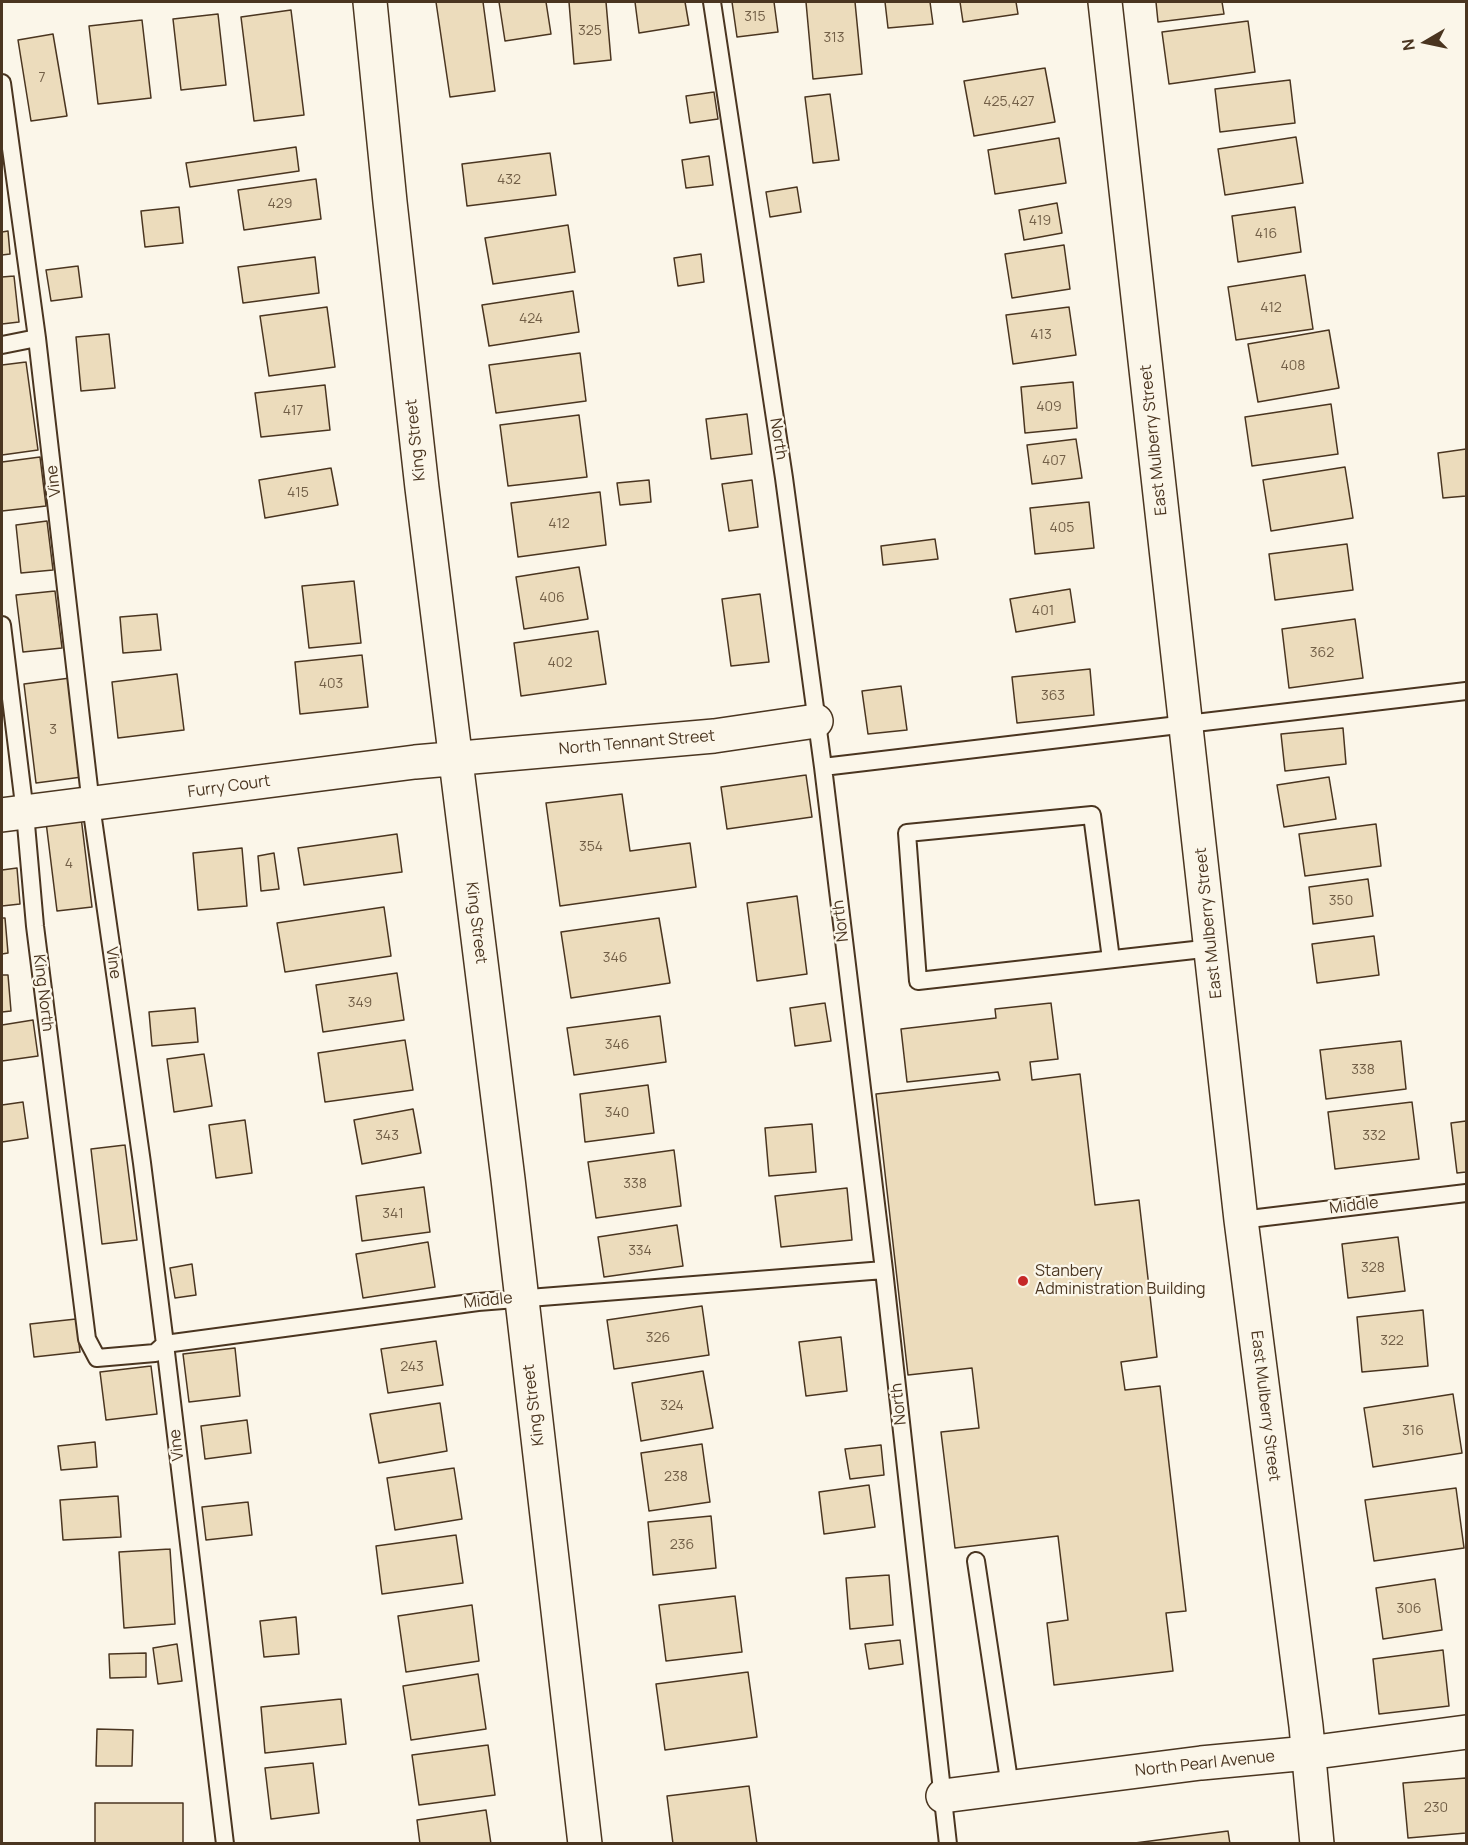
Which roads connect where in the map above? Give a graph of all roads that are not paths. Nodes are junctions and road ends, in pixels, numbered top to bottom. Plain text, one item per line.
1 (370, 2) edge
2 (712, 2) edge
3 (1105, 2) edge
4 (2, 83) edge
5 (37, 338) junction
6 (2, 345) edge
7 (2, 624) edge
8 (1467, 691) edge
9 (816, 721) junction
10 (1186, 723) junction
11 (456, 758) junction
12 (823, 767) junction
13 (91, 805) junction
14 (13, 814) edge
15 (1212, 948) junction
16 (1111, 959) junction
17 (1467, 1193) edge
18 (1241, 1220) junction
19 (884, 1270) junction
20 (521, 1298) junction
21 (165, 1344) junction
22 (97, 1358) joint
23 (976, 1561) dead end
24 (1467, 1732) edge
25 (1308, 1753) junction
26 (1010, 1786) junction
27 (943, 1796) junction
28 (225, 1844) edge
29 (585, 1844) edge
30 (948, 1844) edge
31 (1317, 1844) edge

1 - 11 street, King Street
2 - 9 lane, North
3 - 10 street, East Mulberry Street
4 - 5 lane, Vine
5 - 6 lane
5 - 13 lane, Vine
7 - 14 lane, King North
8 - 10 lane
9 - 11 street, North Tennant Street
9 - 12 lane, North
10 - 12 lane
10 - 15 street, East Mulberry Street
11 - 13 street, Furry Court
11 - 20 street, King Street
12 - 19 lane, North
13 - 14 street, Furry Court
13 - 21 lane, Vine
14 - 22 lane, King North
15 - 16 lane
15 - 18 street, East Mulberry Street
16 - 16 lane
17 - 18 lane, Middle
18 - 25 street, East Mulberry Street
19 - 20 lane, Middle
19 - 27 lane, North
20 - 21 lane, Middle
20 - 29 street, King Street
21 - 22 lane, Middle
21 - 28 lane, Vine
23 - 26 lane
24 - 25 street, North Pearl Avenue
25 - 26 street, North Pearl Avenue
25 - 31 street, East Mulberry Street
26 - 27 street, North Pearl Avenue
27 - 30 lane, North

